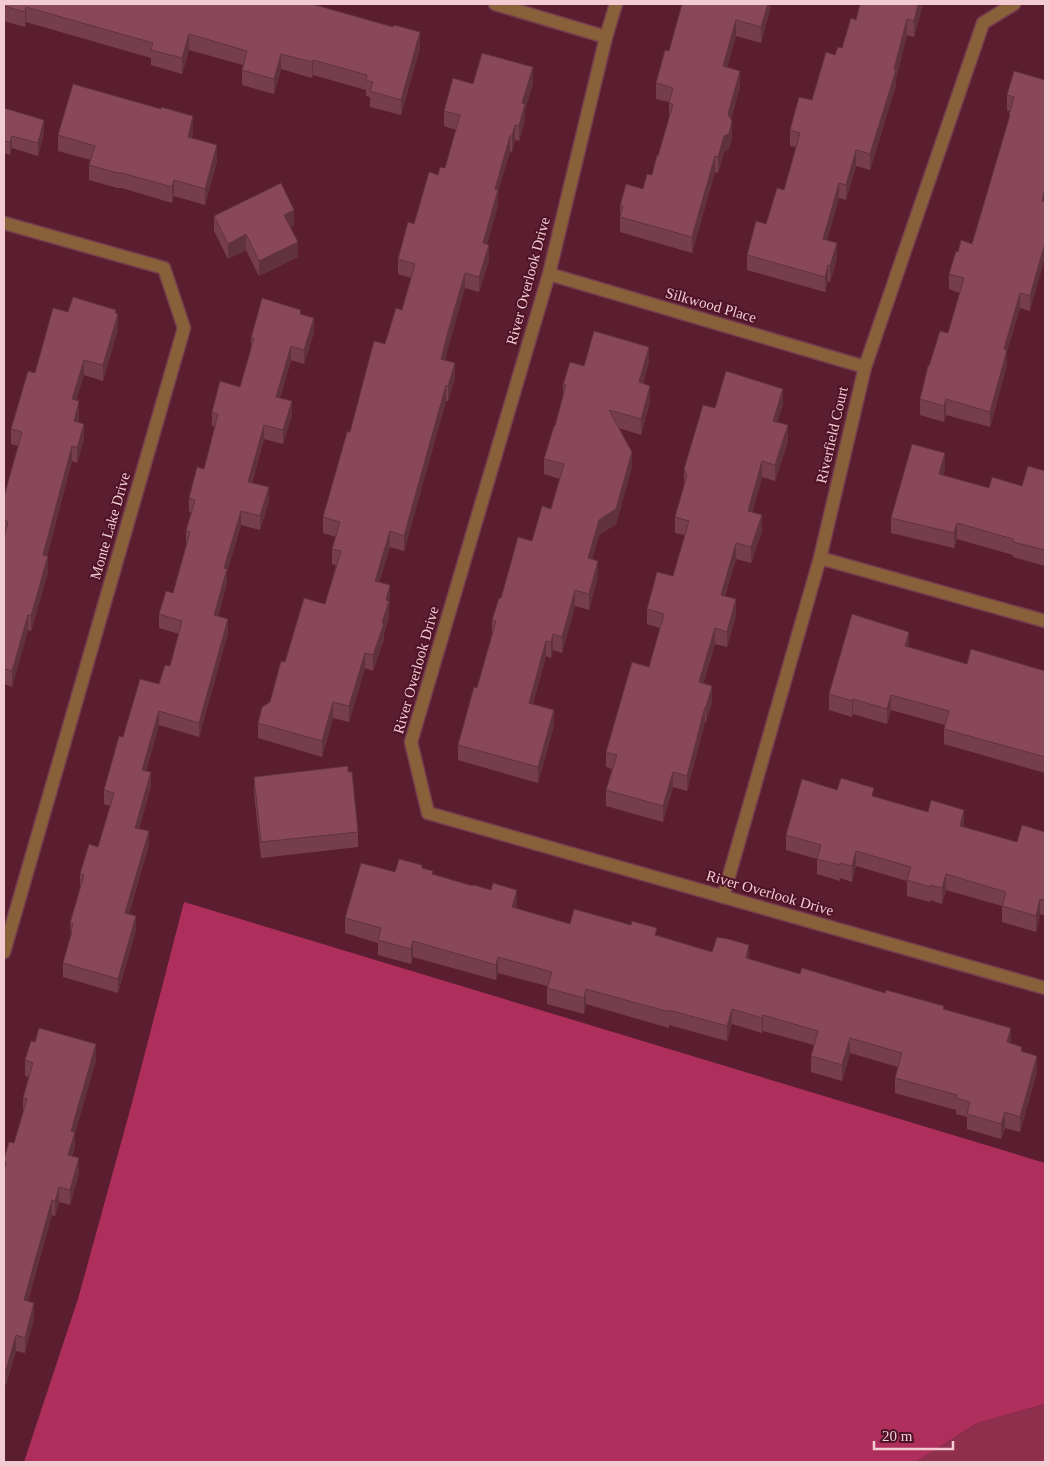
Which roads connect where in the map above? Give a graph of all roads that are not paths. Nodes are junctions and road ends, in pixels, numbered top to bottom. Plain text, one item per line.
1 (495, 4) edge
2 (616, 4) edge
3 (1014, 4) edge
4 (606, 37) junction
5 (4, 223) edge
6 (548, 274) junction
7 (865, 367) junction
8 (820, 558) junction
9 (1045, 621) edge
10 (723, 897) junction
11 (4, 952) edge
12 (1045, 988) edge

1 - 4 street
2 - 4 street, River Overlook Drive
3 - 7 street, Riverfield Court
4 - 6 street, River Overlook Drive
5 - 11 street, Monte Lake Drive
6 - 7 street, Silkwood Place
6 - 10 street, River Overlook Drive
7 - 8 street, Riverfield Court
8 - 9 street
8 - 10 street, Riverfield Court
10 - 12 street, River Overlook Drive

